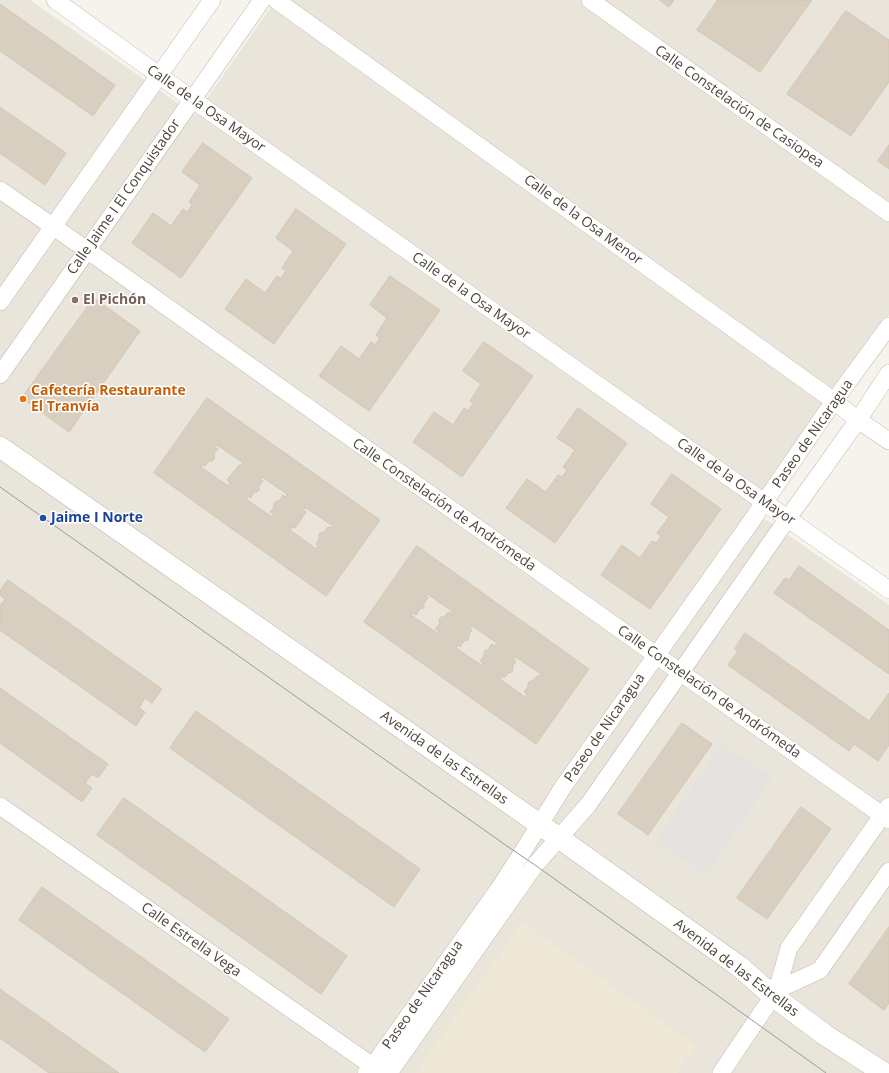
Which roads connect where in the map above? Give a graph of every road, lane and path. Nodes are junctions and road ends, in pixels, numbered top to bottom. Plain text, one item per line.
1 (55, 0) edge
2 (212, 0) edge
3 (262, 0) edge
4 (276, 0) edge
5 (590, 0) edge
6 (160, 76) junction
7 (192, 99) junction
8 (0, 190) edge
9 (889, 213) edge
10 (52, 227) junction
11 (87, 250) junction
12 (0, 302) edge
13 (889, 326) edge
14 (889, 373) edge
15 (0, 375) edge
16 (834, 401) junction
17 (858, 420) junction
18 (889, 441) edge
19 (0, 447) edge
20 (765, 502) junction
21 (788, 518) junction
22 (889, 590) edge
23 (656, 656) junction
24 (680, 672) junction
25 (0, 806) edge
26 (887, 813) edge
27 (539, 825) junction
28 (559, 838) junction
29 (889, 871) edge
30 (775, 993) junction
31 (374, 1071) edge
32 (389, 1073) edge
33 (721, 1073) edge
34 (884, 1073) edge

1 - 6 street, Calle de la Osa Mayor
2 - 6 street
3 - 7 street, Calle Jaime I El Conquistador
4 - 16 street, Calle de la Osa Menor
5 - 9 street, Calle Constelación de Casiopea
6 - 7 street, Calle de la Osa Mayor
6 - 10 street
7 - 11 street, Calle Jaime I El Conquistador
7 - 20 street, Calle de la Osa Mayor
8 - 10 street, Calle Constelación de Andrómeda
10 - 11 street, Calle Constelación de Andrómeda
10 - 12 street
11 - 15 street, Calle Jaime I El Conquistador
11 - 23 street, Calle Constelación de Andrómeda
13 - 16 street, Paseo de Nicaragua
14 - 17 street, Paseo de Nicaragua
16 - 17 street, Calle de la Osa Menor
16 - 20 street, Paseo de Nicaragua
17 - 18 street, Calle de la Osa Menor
17 - 21 street, Paseo de Nicaragua
19 - 27 street, Avenida de las Estrellas
20 - 21 street, Calle de la Osa Mayor
20 - 23 street, Paseo de Nicaragua
21 - 22 street, Calle de la Osa Mayor
21 - 24 street, Paseo de Nicaragua
23 - 24 street, Calle Constelación de Andrómeda
23 - 27 street, Paseo de Nicaragua
24 - 26 street, Calle Constelación de Andrómeda
24 - 28 street, Paseo de Nicaragua
25 - 31 street, Calle Estrella Vega
26 - 30 street
27 - 28 street, Avenida de las Estrellas
27 - 31 street, Paseo de Nicaragua
28 - 30 street, Avenida de las Estrellas
28 - 32 street, Paseo de Nicaragua
29 - 30 street
30 - 33 street
30 - 34 street, Avenida de las Estrellas

